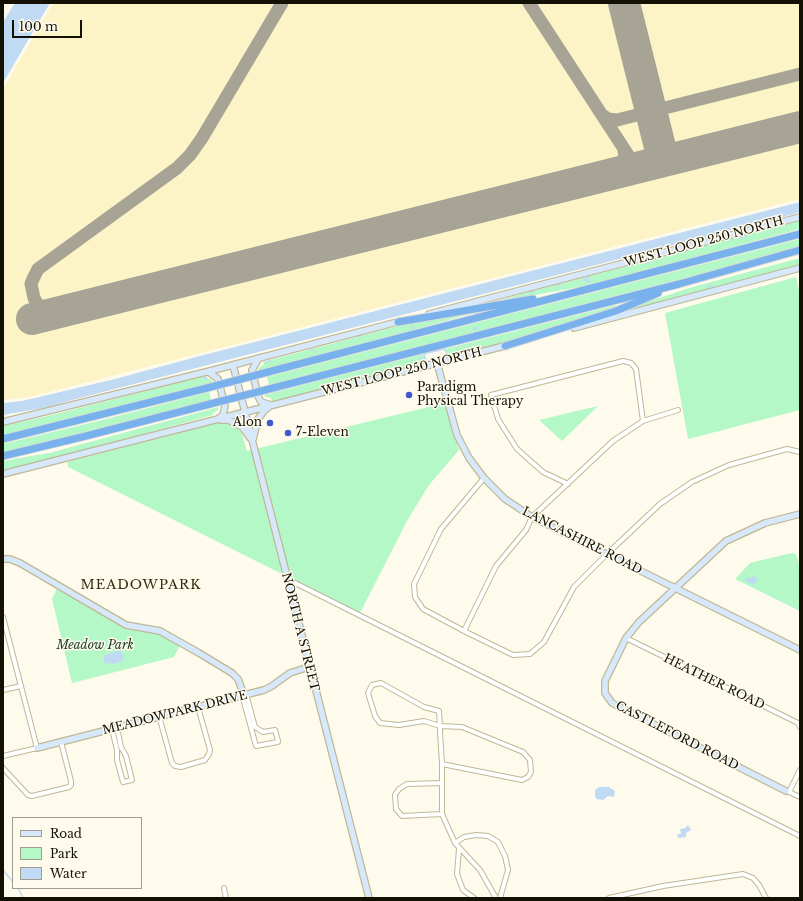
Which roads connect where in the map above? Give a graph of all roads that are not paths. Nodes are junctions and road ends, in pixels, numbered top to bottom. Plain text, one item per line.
1 (800, 217) edge
2 (800, 234) edge
3 (800, 250) edge
4 (800, 268) edge
5 (679, 284) junction
6 (588, 289) junction
7 (398, 322) junction
8 (505, 346) junction
9 (260, 358) junction
10 (437, 363) junction
11 (233, 365) junction
12 (206, 372) junction
13 (271, 405) junction
14 (678, 410) dead end
15 (244, 412) junction
16 (217, 419) junction
17 (643, 421) junction
18 (3, 422) edge
19 (3, 439) edge
20 (252, 442) junction
21 (800, 452) edge
22 (3, 456) edge
23 (3, 474) edge
24 (484, 478) junction
25 (568, 484) junction
26 (800, 514) edge
27 (532, 517) junction
28 (607, 554) junction
29 (3, 559) edge
30 (286, 579) junction
31 (675, 588) junction
32 (3, 617) edge
33 (4, 624) edge
34 (464, 631) junction
35 (626, 638) junction
36 (800, 650) edge
37 (309, 667) junction
38 (21, 686) junction
39 (3, 690) edge
40 (244, 695) junction
41 (198, 707) junction
42 (159, 716) junction
43 (440, 726) junction
44 (800, 727) edge
45 (114, 728) junction
46 (253, 729) junction
47 (61, 742) junction
48 (37, 748) junction
49 (123, 750) junction
50 (118, 752) junction
51 (3, 756) edge
52 (442, 764) junction
53 (3, 768) edge
54 (800, 770) edge
55 (442, 783) junction
56 (788, 792) junction
57 (800, 798) edge
58 (442, 814) junction
59 (800, 836) edge
60 (455, 844) junction
61 (459, 849) junction
62 (224, 888) dead end
63 (226, 898) edge
64 (369, 898) edge
65 (474, 898) edge
66 (496, 898) edge
67 (500, 898) edge
68 (609, 898) edge
69 (766, 898) edge

1 - 7 main road, WEST LOOP 250 NORTH
2 - 6 highway
3 - 5 highway
4 - 8 main road, WEST LOOP 250 NORTH
5 - 8 highway
5 - 22 highway, bridge
6 - 7 highway
6 - 19 highway, bridge
7 - 9 main road, WEST LOOP 250 NORTH
8 - 10 main road, WEST LOOP 250 NORTH
9 - 11 main road, WEST LOOP 250 NORTH
9 - 13 main road
10 - 13 main road, WEST LOOP 250 NORTH
10 - 24 main road, LANCASHIRE ROAD
11 - 12 main road, WEST LOOP 250 NORTH
11 - 15 main road, NORTH A STREET
12 - 16 main road
12 - 18 main road, WEST LOOP 250 NORTH
13 - 15 main road, WEST LOOP 250 NORTH
13 - 20 main road
14 - 17 street
15 - 16 main road, WEST LOOP 250 NORTH
15 - 20 main road, NORTH A STREET
16 - 20 main road
16 - 23 main road, WEST LOOP 250 NORTH
17 - 25 street
17 - 25 street
20 - 30 main road, NORTH A STREET
21 - 28 street
24 - 27 main road, LANCASHIRE ROAD
24 - 34 street
25 - 27 street
26 - 31 main road, CASTLEFORD ROAD
27 - 28 main road, LANCASHIRE ROAD
27 - 34 street
28 - 31 main road, LANCASHIRE ROAD
28 - 34 street
29 - 40 main road
30 - 37 main road, NORTH A STREET
30 - 59 street
31 - 35 main road, CASTLEFORD ROAD
31 - 36 main road, LANCASHIRE ROAD
32 - 33 street
33 - 38 street
35 - 44 street, HEATHER ROAD
35 - 56 main road, CASTLEFORD ROAD
37 - 40 main road, MEADOWPARK DRIVE
37 - 64 main road, NORTH A STREET
38 - 39 street
38 - 48 street
40 - 41 main road, MEADOWPARK DRIVE
40 - 46 street
41 - 42 main road, MEADOWPARK DRIVE
41 - 42 street
42 - 45 main road, MEADOWPARK DRIVE
43 - 43 street
43 - 52 street
43 - 52 street
45 - 47 main road, MEADOWPARK DRIVE
45 - 49 street
45 - 50 street
46 - 46 street
47 - 48 main road, MEADOWPARK DRIVE
47 - 53 street
48 - 51 street
49 - 50 street
49 - 50 street
52 - 55 street
54 - 56 street
55 - 58 street
55 - 58 street
56 - 57 street, CASTLEFORD ROAD
58 - 60 street
60 - 61 street
60 - 67 street
61 - 65 street
61 - 66 street
62 - 63 street
68 - 69 street

